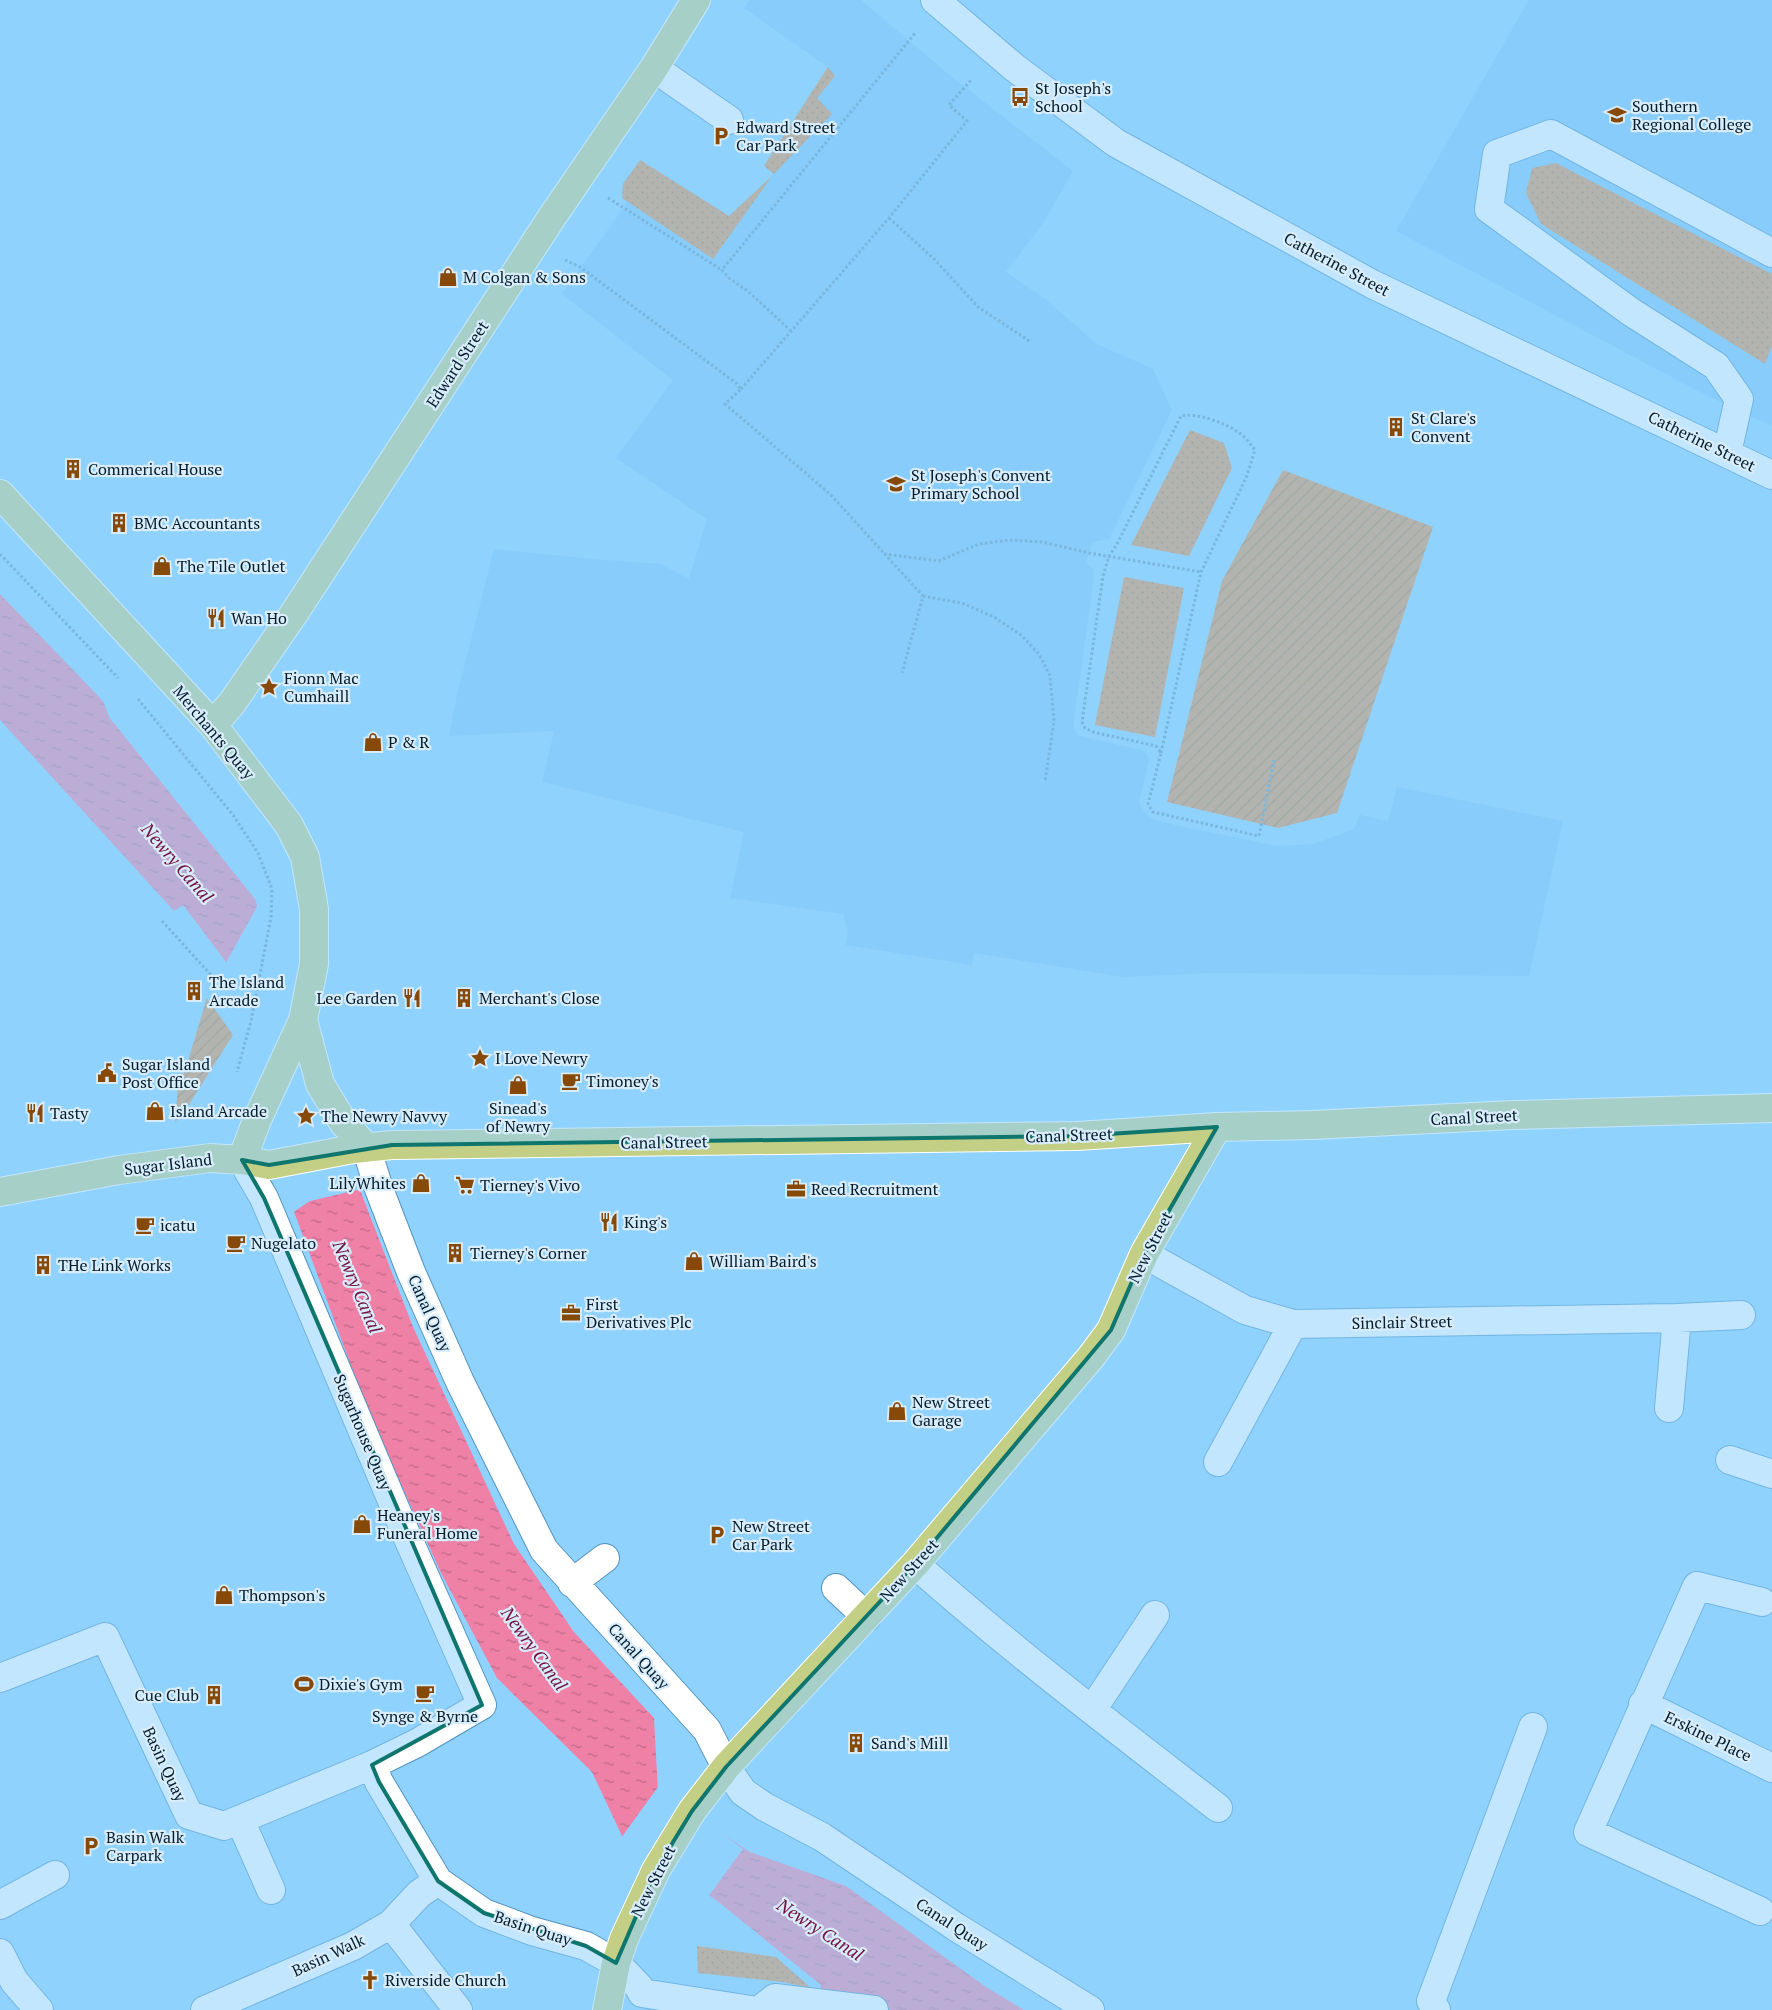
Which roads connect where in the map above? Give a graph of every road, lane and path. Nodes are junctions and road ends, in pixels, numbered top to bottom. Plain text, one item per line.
1 (696, 0) edge
2 (935, 0) edge
3 (917, 31) dead end
4 (654, 68) junction
5 (972, 80) dead end
6 (730, 120) dead end
7 (606, 196) dead end
8 (889, 218) junction
9 (1772, 252) edge
10 (564, 260) dead end
11 (722, 270) junction
12 (792, 331) junction
13 (1030, 342) dead end
14 (741, 389) junction
15 (1727, 453) junction
16 (1772, 475) edge
17 (0, 494) edge
18 (0, 554) edge
19 (884, 554) junction
20 (1108, 556) junction
21 (1201, 572) junction
22 (923, 596) junction
23 (902, 673) dead end
24 (122, 683) dead end
25 (136, 697) dead end
26 (213, 725) junction
27 (1161, 752) junction
28 (1274, 760) dead end
29 (1045, 782) dead end
30 (162, 921) dead end
31 (222, 986) dead end
32 (303, 1020) junction
33 (245, 1041) dead end
34 (1772, 1108) edge
35 (1218, 1127) junction
36 (359, 1148) junction
37 (242, 1160) junction
38 (0, 1192) edge
39 (1144, 1254) junction
40 (1740, 1315) dead end
41 (1677, 1318) junction
42 (1293, 1324) junction
43 (1669, 1408) dead end
44 (1730, 1460) dead end
45 (1218, 1462) dead end
46 (1772, 1474) edge
47 (604, 1558) dead end
48 (916, 1564) junction
49 (572, 1583) junction
50 (836, 1588) dead end
51 (1762, 1602) dead end
52 (1154, 1615) dead end
53 (867, 1617) junction
54 (0, 1678) edge
55 (1643, 1704) junction
56 (482, 1705) joint
57 (1092, 1710) junction
58 (1532, 1727) dead end
59 (372, 1765) junction
60 (726, 1767) junction
61 (1772, 1768) edge
62 (1218, 1808) dead end
63 (240, 1820) junction
64 (55, 1875) dead end
65 (438, 1881) junction
66 (270, 1890) dead end
67 (0, 1905) edge
68 (1760, 1911) dead end
69 (391, 1924) junction
70 (0, 1953) edge
71 (616, 1963) junction
72 (39, 2010) edge
73 (205, 2010) edge
74 (458, 2010) edge
75 (607, 2010) edge
76 (750, 2010) edge
77 (760, 2010) edge
78 (874, 2010) edge
79 (1090, 2010) edge
80 (1436, 2010) edge

1 - 4 main road, Edward Street
2 - 15 street, Catherine Street
3 - 11 path
4 - 6 street
4 - 26 main road, Edward Street
5 - 8 path
7 - 11 path
8 - 12 path
8 - 13 path
9 - 15 street
10 - 14 path
11 - 12 path
12 - 14 path
14 - 19 path
15 - 16 street, Catherine Street
17 - 26 main road, Merchants Quay
18 - 24 path
19 - 20 path
19 - 22 path
20 - 21 path
20 - 21 path
20 - 27 path
21 - 27 path
22 - 23 path
22 - 29 path
25 - 33 path
26 - 32 main road, Merchants Quay
27 - 28 path
30 - 31 path
32 - 36 main road, Merchants Quay
32 - 37 main road, Merchants Quay
34 - 35 main road, Canal Street
35 - 36 main road, Canal Street
35 - 39 main road, New Street
36 - 37 main road, Sugar Island
36 - 49 street, Canal Quay
37 - 38 main road, Sugar Island
37 - 56 street, Sugarhouse Quay
39 - 42 street, Sinclair Street
39 - 48 main road, New Street
40 - 41 street, Sinclair Street
41 - 42 street, Sinclair Street
41 - 43 street
42 - 45 street
44 - 46 street
47 - 49 street
48 - 53 main road, New Street
48 - 57 street
49 - 60 street, Canal Quay
50 - 53 street
51 - 55 street
52 - 57 street
53 - 60 main road, New Street
54 - 63 street, Basin Quay
55 - 61 street, Erskine Place
55 - 68 street
56 - 59 street, Basin Quay
57 - 62 street
58 - 80 street
59 - 63 street, Basin Quay
59 - 65 street, Basin Quay
60 - 71 main road, New Street
60 - 79 street, Canal Quay
63 - 66 street
64 - 67 street
65 - 69 street, Basin Walk
65 - 71 street, Basin Quay
69 - 73 street, Basin Walk
69 - 74 street
70 - 72 street
71 - 75 main road, New Street
71 - 76 street, Basin Quay
77 - 78 street

